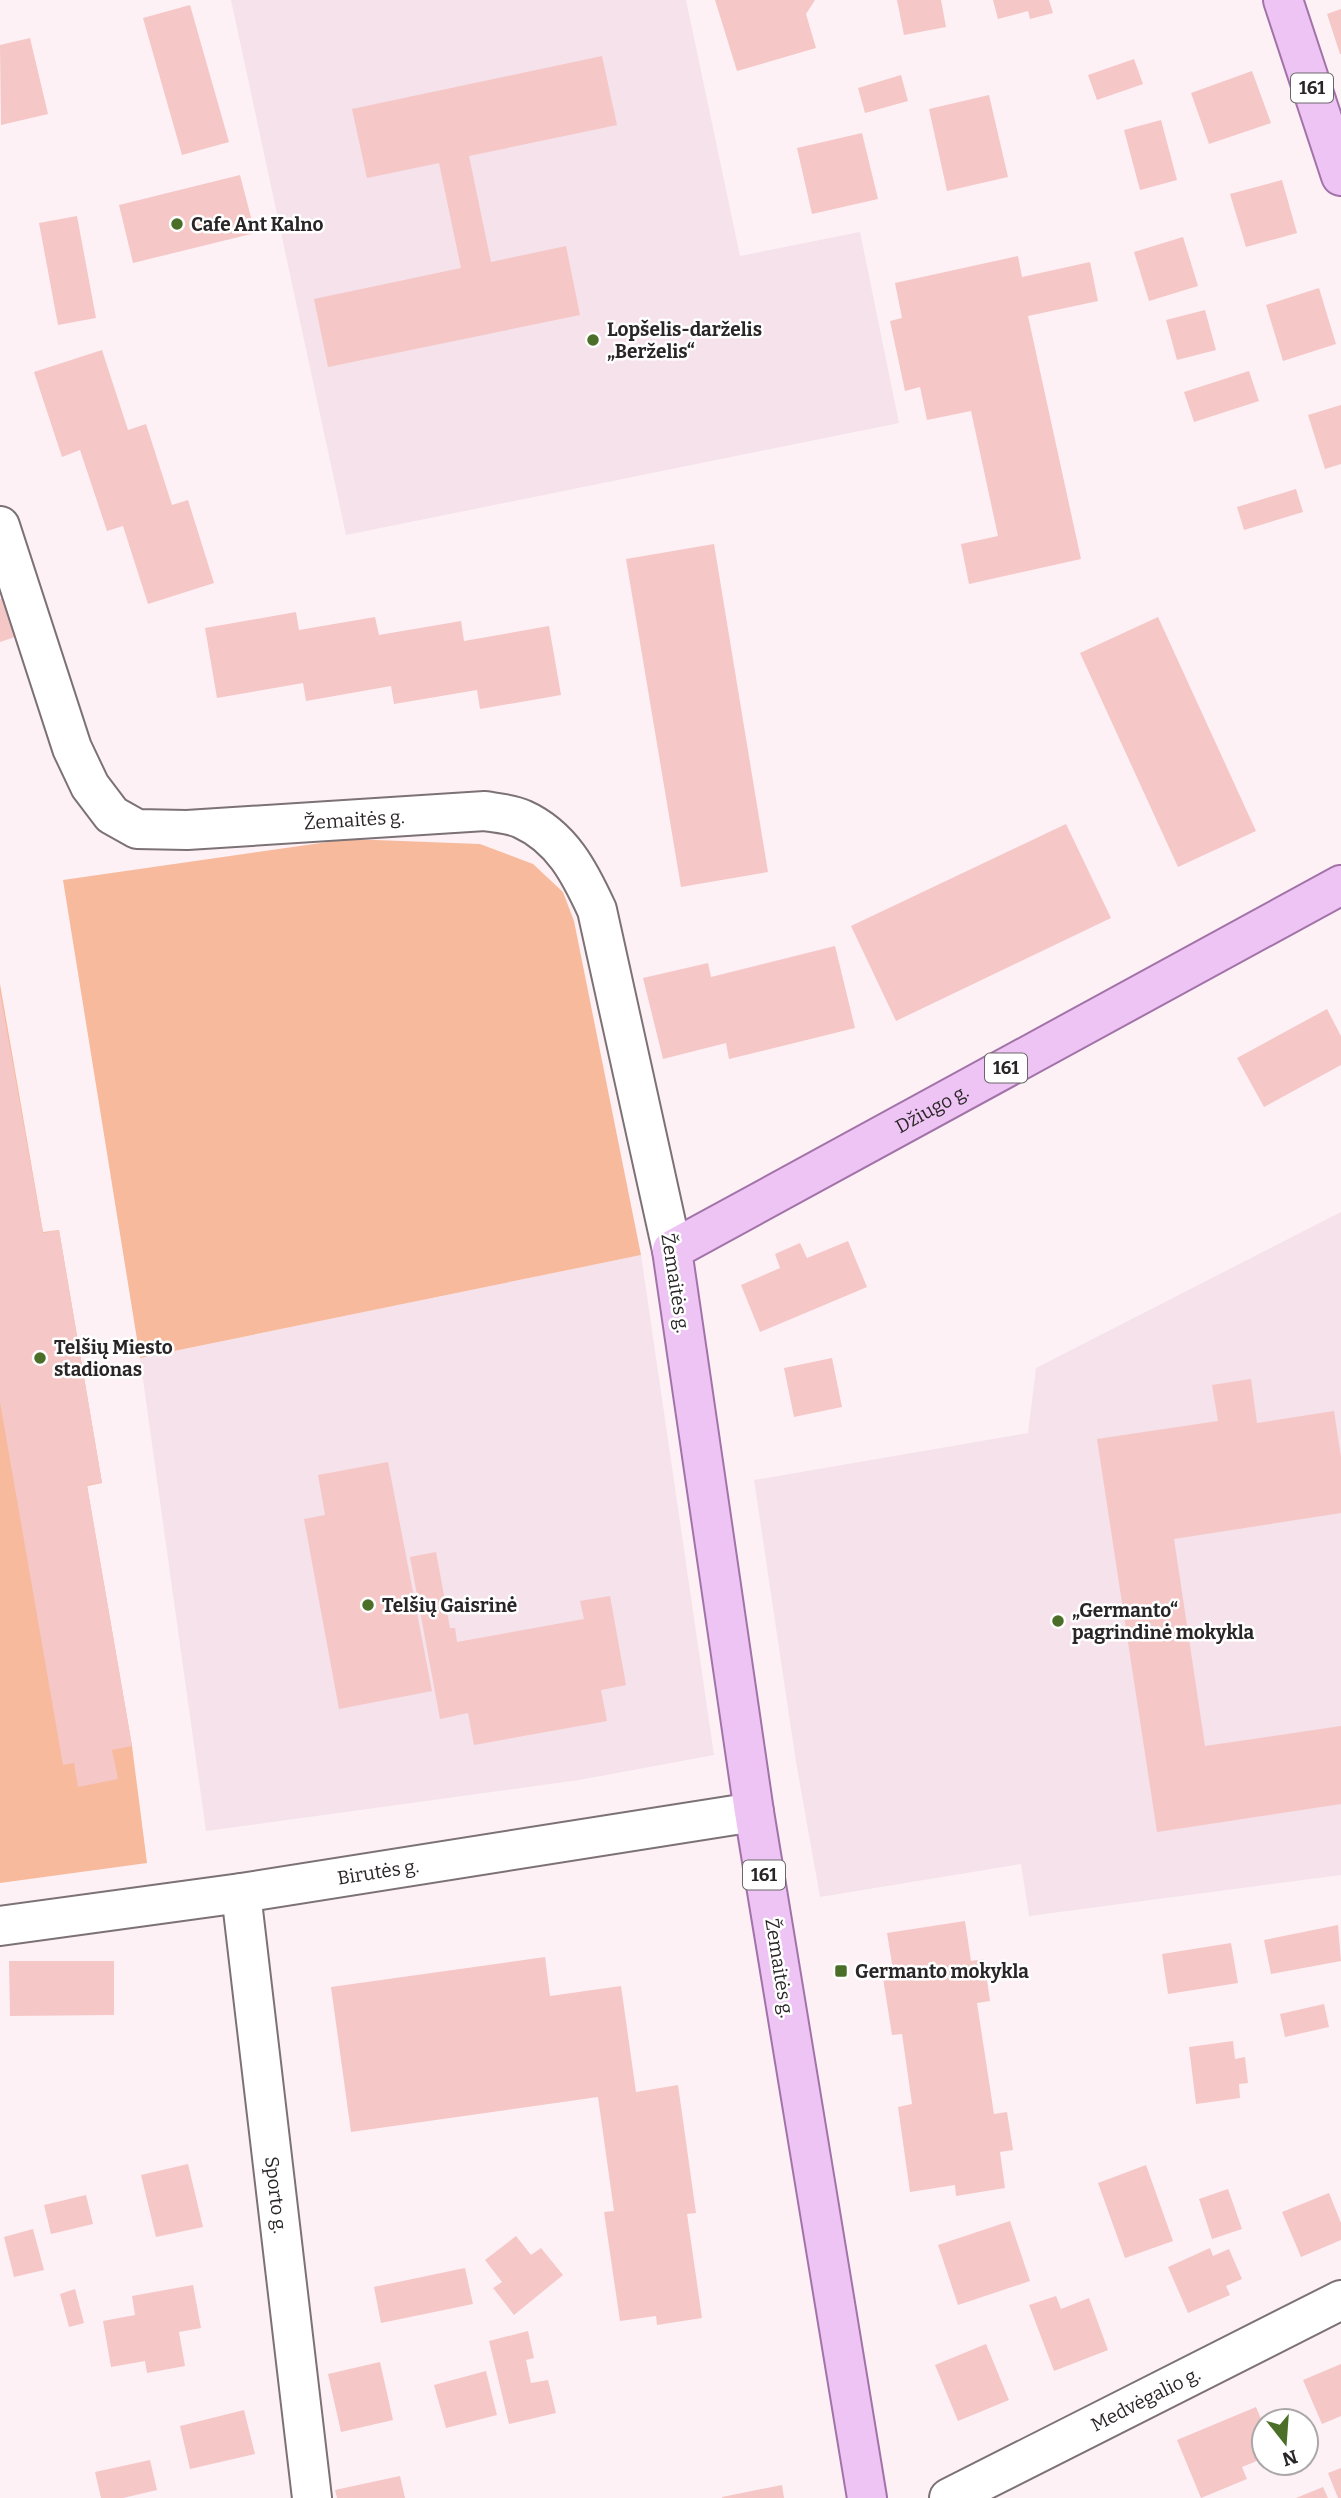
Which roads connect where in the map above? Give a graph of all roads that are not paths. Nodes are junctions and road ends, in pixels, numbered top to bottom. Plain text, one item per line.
1 (1283, 0) edge
2 (1341, 176) edge
3 (0, 527) edge
4 (1341, 885) edge
5 (672, 1250) junction
6 (754, 1812) junction
7 (241, 1893) junction
8 (0, 1926) edge
9 (1341, 2300) edge
10 (312, 2498) edge
11 (867, 2498) edge
12 (949, 2498) edge

1 - 2 main road, 161
3 - 5 street, Žemaitės g.
4 - 5 main road, Džiugo g. / 161
5 - 6 main road, Žemaitės g. / 161
6 - 7 street, Birutės g.
6 - 11 main road, Žemaitės g. / 161
7 - 8 street, Birutės g.
7 - 10 street, Sporto g.
9 - 12 street, Medvėgalio g.

